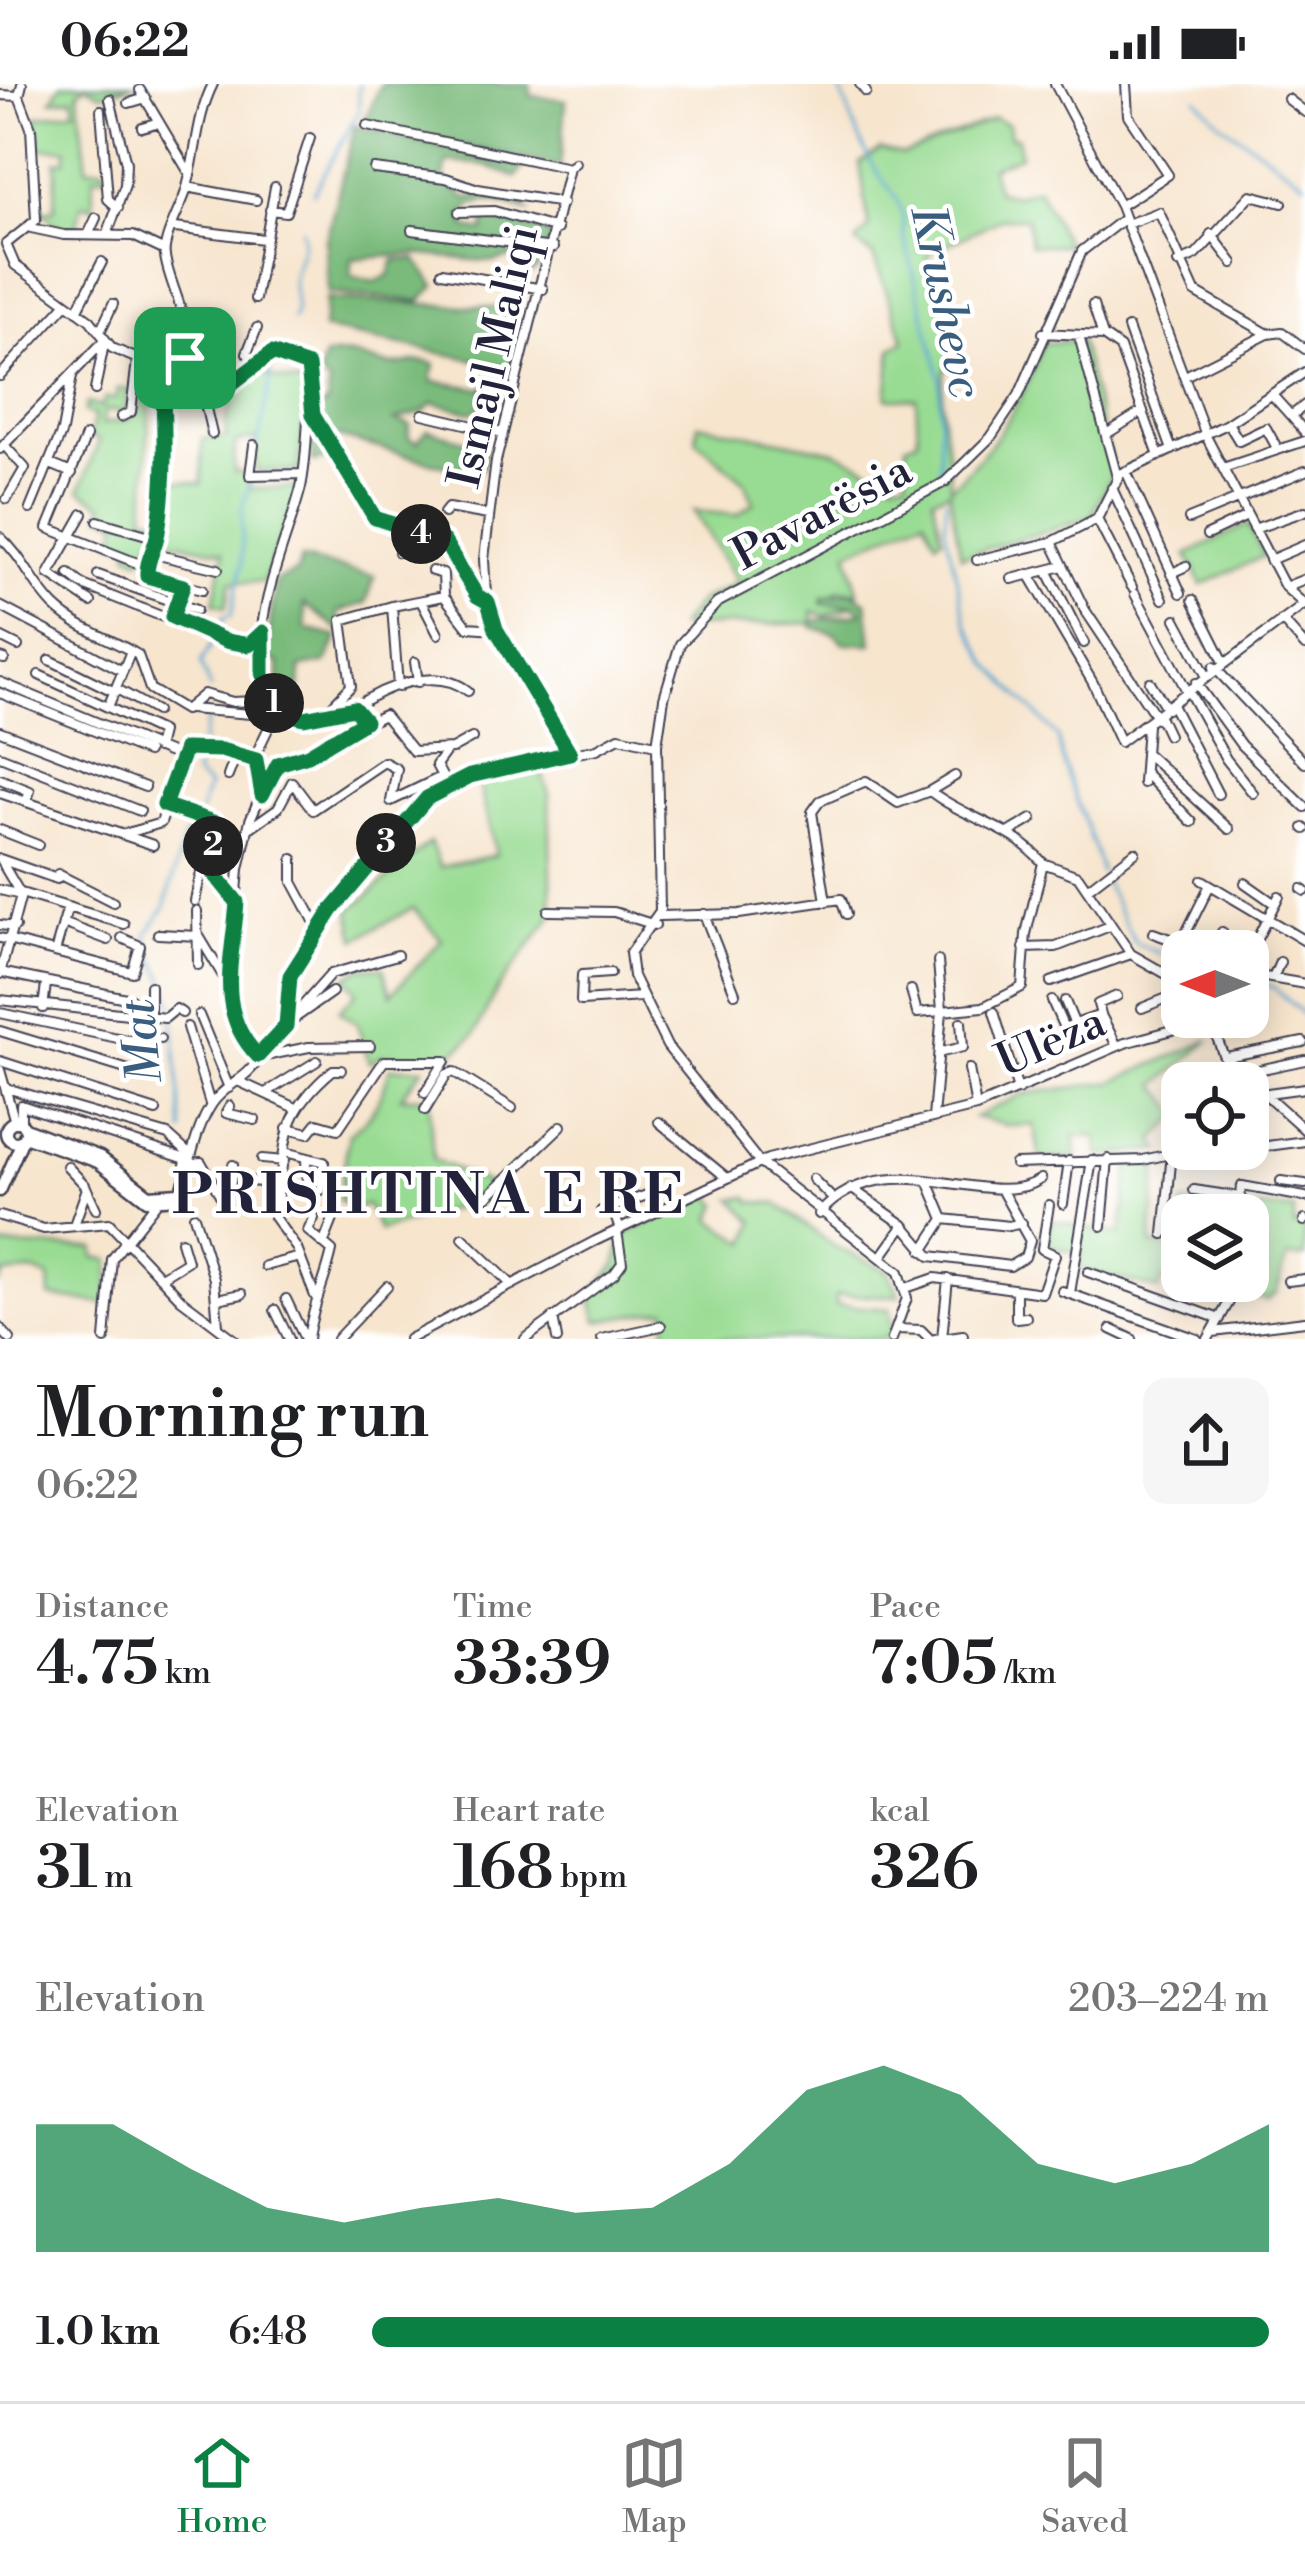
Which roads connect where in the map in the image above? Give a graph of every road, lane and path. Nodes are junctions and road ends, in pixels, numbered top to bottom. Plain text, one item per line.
1 (22, 84) edge
2 (213, 84) edge
3 (1055, 84) edge
4 (1126, 84) edge
5 (0, 95) edge
6 (19, 96) junction
7 (110, 99) dead end
8 (1288, 99) dead end
9 (129, 103) dead end
10 (101, 110) dead end
11 (1305, 112) edge
12 (159, 122) junction
13 (367, 127) dead end
14 (142, 128) dead end
15 (310, 138) dead end
16 (374, 169) dead end
17 (190, 174) junction
18 (187, 187) junction
19 (275, 188) dead end
20 (256, 200) dead end
21 (562, 203) junction
22 (1282, 203) dead end
23 (1120, 206) junction
24 (118, 208) junction
25 (270, 211) junction
26 (459, 212) dead end
27 (35, 213) junction
28 (95, 218) dead end
29 (1124, 222) junction
30 (30, 228) junction
31 (175, 228) junction
32 (557, 229) junction
33 (412, 230) dead end
34 (51, 231) junction
35 (1211, 234) junction
36 (88, 235) junction
37 (106, 235) junction
38 (263, 239) junction
39 (3, 243) edge
40 (553, 248) junction
41 (163, 250) junction
42 (102, 262) dead end
43 (1178, 263) junction
44 (1233, 263) dead end
45 (442, 272) dead end
46 (543, 289) junction
47 (255, 299) dead end
48 (66, 304) junction
49 (113, 304) dead end
50 (1093, 305) dead end
51 (77, 311) junction
52 (257, 328) dead end
53 (1128, 328) dead end
54 (1043, 333) junction
55 (1268, 334) junction
56 (1079, 336) junction
57 (1103, 336) junction
58 (102, 337) junction
59 (1305, 349) edge
60 (185, 358) junction
61 (137, 360) junction
62 (196, 365) junction
63 (256, 366) junction
64 (162, 368) junction
65 (1305, 372) edge
66 (72, 374) junction
67 (0, 376) edge
68 (1184, 376) junction
69 (95, 390) dead end
70 (1273, 396) junction
71 (309, 400) junction
72 (1305, 406) edge
73 (1143, 411) junction
74 (423, 414) dead end
75 (1291, 416) junction
76 (121, 417) dead end
77 (1228, 423) junction
78 (503, 433) junction
79 (1108, 433) junction
80 (212, 434) dead end
81 (1205, 434) junction
82 (86, 436) dead end
83 (1305, 436) edge
84 (254, 445) dead end
85 (2, 447) edge
86 (1276, 448) junction
87 (1172, 450) junction
88 (1159, 456) junction
89 (50, 464) junction
90 (1223, 468) junction
91 (1305, 471) edge
92 (72, 473) junction
93 (302, 475) junction
94 (1118, 478) junction
95 (1237, 496) junction
96 (7, 499) dead end
97 (30, 509) dead end
98 (1305, 511) edge
99 (444, 513) dead end
100 (83, 514) dead end
101 (488, 515) junction
102 (1247, 516) junction
103 (1189, 519) dead end
104 (1097, 520) junction
105 (98, 521) dead end
106 (402, 529) junction
107 (1254, 530) junction
108 (1207, 535) dead end
109 (0, 537) edge
110 (71, 537) junction
111 (157, 538) junction
112 (1052, 542) junction
113 (1305, 545) edge
114 (399, 552) dead end
115 (150, 553) junction
116 (977, 560) dead end
117 (1270, 560) junction
118 (145, 566) junction
119 (1063, 566) junction
120 (1186, 566) dead end
121 (218, 569) dead end
122 (1046, 570) junction
123 (431, 572) dead end
124 (69, 574) dead end
125 (1030, 574) junction
126 (1172, 574) junction
127 (98, 575) dead end
128 (1305, 578) edge
129 (1012, 579) dead end
130 (83, 585) junction
131 (183, 586) junction
132 (1285, 587) junction
133 (202, 590) dead end
134 (1181, 593) dead end
135 (74, 596) junction
136 (444, 596) junction
137 (1162, 599) dead end
138 (1193, 600) dead end
139 (421, 601) junction
140 (91, 602) dead end
141 (488, 602) junction
142 (1305, 604) edge
143 (177, 605) junction
144 (392, 605) junction
145 (0, 606) edge
146 (58, 610) junction
147 (196, 610) dead end
148 (172, 617) junction
149 (1176, 620) dead end
150 (1282, 620) junction
151 (77, 626) junction
152 (496, 629) junction
153 (263, 632) junction
154 (438, 634) dead end
155 (0, 638) edge
156 (65, 640) junction
157 (1084, 643) dead end
158 (18, 646) dead end
159 (1305, 646) edge
160 (131, 651) junction
161 (50, 660) dead end
162 (415, 662) dead end
163 (1219, 664) junction
164 (123, 671) junction
165 (39, 675) dead end
166 (1206, 675) junction
167 (0, 682) edge
168 (418, 682) junction
169 (1150, 682) dead end
170 (1196, 683) junction
171 (398, 687) junction
172 (116, 691) junction
173 (468, 691) dead end
174 (1187, 691) junction
175 (0, 693) edge
176 (91, 700) junction
177 (273, 700) junction
178 (108, 707) junction
179 (184, 708) junction
180 (354, 708) junction
181 (328, 710) junction
182 (156, 711) dead end
183 (1164, 712) junction
184 (82, 716) junction
185 (288, 716) junction
186 (365, 721) junction
187 (1147, 725) junction
188 (268, 729) dead end
189 (0, 730) edge
190 (111, 734) junction
191 (1168, 735) dead end
192 (472, 738) dead end
193 (656, 748) junction
194 (447, 749) junction
195 (152, 750) junction
196 (570, 753) junction
197 (236, 755) junction
198 (1148, 755) junction
199 (0, 756) edge
200 (180, 757) junction
201 (256, 760) junction
202 (1305, 764) edge
203 (228, 776) dead end
204 (956, 776) dead end
205 (0, 779) edge
206 (445, 781) junction
207 (145, 787) dead end
208 (930, 791) junction
209 (0, 793) edge
210 (1253, 793) dead end
211 (1218, 794) dead end
212 (262, 795) junction
213 (26, 802) junction
214 (164, 805) junction
215 (1305, 807) edge
216 (140, 811) dead end
217 (1032, 819) dead end
218 (1192, 822) dead end
219 (248, 829) junction
220 (1229, 829) dead end
221 (0, 830) edge
222 (1008, 833) junction
223 (124, 834) junction
224 (38, 845) dead end
225 (153, 845) dead end
226 (1135, 852) dead end
227 (293, 859) dead end
228 (1043, 863) junction
229 (2, 864) edge
230 (212, 871) junction
231 (1245, 883) dead end
232 (1087, 889) junction
233 (0, 890) edge
234 (21, 894) junction
235 (113, 902) dead end
236 (237, 902) junction
237 (826, 902) junction
238 (68, 908) junction
239 (548, 911) dead end
240 (704, 914) junction
241 (846, 914) dead end
242 (1263, 920) junction
243 (657, 921) junction
244 (63, 923) junction
245 (0, 925) edge
246 (124, 925) dead end
247 (1110, 926) junction
248 (15, 927) junction
249 (1186, 930) edge
250 (1259, 930) edge
251 (320, 932) junction
252 (1153, 933) dead end
253 (158, 934) dead end
254 (199, 936) junction
255 (1161, 936) edge
256 (122, 938) dead end
257 (1078, 939) junction
258 (5, 940) edge
259 (108, 940) dead end
260 (1305, 941) edge
261 (1024, 948) junction
262 (55, 952) junction
263 (1083, 953) dead end
264 (1131, 953) junction
265 (397, 955) dead end
266 (938, 961) dead end
267 (1280, 962) dead end
268 (198, 965) dead end
269 (1161, 971) edge
270 (610, 973) dead end
271 (0, 974) edge
272 (1269, 977) edge
273 (1273, 978) junction
274 (1051, 982) dead end
275 (46, 984) junction
276 (229, 984) junction
277 (150, 986) dead end
278 (1303, 987) edge
279 (911, 990) dead end
280 (332, 992) dead end
281 (735, 992) dead end
282 (1118, 996) dead end
283 (642, 997) junction
284 (131, 999) dead end
285 (0, 1000) edge
286 (1161, 1000) edge
287 (1052, 1001) dead end
288 (1065, 1001) dead end
289 (43, 1008) junction
290 (1142, 1008) dead end
291 (942, 1011) junction
292 (994, 1012) dead end
293 (0, 1013) edge
294 (182, 1013) dead end
295 (100, 1014) junction
296 (199, 1015) dead end
297 (1101, 1015) junction
298 (150, 1018) junction
299 (290, 1022) junction
300 (961, 1022) dead end
301 (1075, 1025) junction
302 (188, 1028) dead end
303 (0, 1031) edge
304 (1161, 1033) edge
305 (97, 1034) junction
306 (1219, 1038) edge
307 (160, 1040) dead end
308 (1303, 1042) edge
309 (370, 1046) dead end
310 (1117, 1046) junction
311 (942, 1052) junction
312 (259, 1057) junction
313 (1225, 1057) junction
314 (1305, 1060) edge
315 (317, 1061) dead end
316 (1231, 1062) edge
317 (0, 1066) edge
318 (1269, 1068) edge
319 (969, 1069) dead end
320 (341, 1070) dead end
321 (142, 1074) dead end
322 (240, 1082) junction
323 (6, 1088) junction
324 (229, 1088) junction
325 (1305, 1088) edge
326 (1018, 1090) junction
327 (267, 1092) junction
328 (425, 1093) dead end
329 (1269, 1094) edge
330 (1269, 1096) edge
331 (211, 1106) junction
332 (230, 1106) dead end
333 (294, 1107) junction
334 (976, 1107) junction
335 (512, 1108) dead end
336 (425, 1110) dead end
337 (156, 1111) dead end
338 (933, 1118) junction
339 (255, 1120) dead end
340 (659, 1122) dead end
341 (561, 1126) dead end
342 (14, 1129) edge
343 (287, 1129) junction
344 (1305, 1130) edge
345 (1305, 1142) edge
346 (1269, 1147) edge
347 (1161, 1155) edge
348 (284, 1156) junction
349 (304, 1156) junction
350 (1110, 1158) junction
351 (262, 1159) dead end
352 (187, 1160) junction
353 (1092, 1160) junction
354 (1069, 1161) junction
355 (760, 1163) junction
356 (1015, 1164) dead end
357 (233, 1165) dead end
358 (67, 1166) dead end
359 (728, 1178) junction
360 (1041, 1178) dead end
361 (813, 1179) dead end
362 (0, 1180) edge
363 (240, 1180) dead end
364 (928, 1180) junction
365 (1280, 1181) dead end
366 (281, 1184) junction
367 (1305, 1184) edge
368 (307, 1187) dead end
369 (850, 1189) junction
370 (87, 1190) junction
371 (321, 1190) dead end
372 (1194, 1190) dead end
373 (0, 1191) edge
374 (1002, 1191) junction
375 (179, 1193) junction
376 (650, 1194) dead end
377 (487, 1197) dead end
378 (1305, 1197) edge
379 (834, 1200) junction
380 (156, 1203) junction
381 (1063, 1204) dead end
382 (1049, 1205) dead end
383 (612, 1207) junction
384 (601, 1211) dead end
385 (336, 1212) dead end
386 (1105, 1214) dead end
387 (0, 1216) edge
388 (194, 1216) dead end
389 (822, 1216) junction
390 (314, 1218) dead end
391 (944, 1219) junction
392 (98, 1221) junction
393 (1022, 1223) junction
394 (74, 1225) junction
395 (904, 1225) junction
396 (1102, 1226) dead end
397 (619, 1230) junction
398 (340, 1238) dead end
399 (463, 1238) dead end
400 (181, 1241) dead end
401 (129, 1243) junction
402 (331, 1250) junction
403 (923, 1251) junction
404 (882, 1256) junction
405 (300, 1257) junction
406 (266, 1266) dead end
407 (1088, 1272) dead end
408 (160, 1277) junction
409 (1305, 1279) edge
410 (948, 1280) junction
411 (1288, 1281) dead end
412 (512, 1285) junction
413 (387, 1286) dead end
414 (906, 1288) junction
415 (1016, 1290) junction
416 (242, 1294) dead end
417 (315, 1296) junction
418 (217, 1299) junction
419 (286, 1299) dead end
420 (1229, 1302) edge
421 (275, 1310) dead end
422 (1026, 1316) dead end
423 (553, 1318) junction
424 (1220, 1318) junction
425 (1305, 1321) edge
426 (218, 1325) junction
427 (661, 1326) dead end
428 (0, 1328) edge
429 (898, 1329) junction
430 (1111, 1329) dead end
431 (1210, 1335) edge
432 (963, 1336) edge
433 (10, 1339) edge
434 (104, 1339) edge
435 (233, 1339) edge
436 (289, 1339) edge
437 (307, 1339) edge
438 (337, 1339) edge
439 (410, 1339) edge
440 (525, 1339) edge
441 (556, 1339) edge
442 (602, 1339) edge
443 (892, 1339) edge
444 (936, 1339) edge
445 (1132, 1339) edge
446 (1196, 1339) edge

1 - 6 street
2 - 17 street
3 - 23 street
4 - 23 street
5 - 6 street
6 - 27 street
7 - 24 street
8 - 11 street
9 - 12 street
10 - 24 street
12 - 14 street
12 - 17 street
13 - 21 street, Ismajl Maliqi
15 - 25 street
16 - 21 street
17 - 18 street
18 - 20 street
18 - 31 street
19 - 25 street
21 - 32 street, Ismajl Maliqi
22 - 35 street
23 - 29 street
24 - 37 street
25 - 38 street
26 - 32 street
27 - 30 street
27 - 34 street
28 - 36 street
29 - 43 street
29 - 54 street, Pavarësia
29 - 68 street
30 - 34 street
30 - 39 street
31 - 38 street
31 - 41 street
32 - 40 street, Ismajl Maliqi
33 - 40 street
34 - 36 street
35 - 43 street
35 - 44 street
36 - 37 street
37 - 41 street
38 - 47 street
39 - 48 street
40 - 46 street, Ismajl Maliqi
41 - 60 street
42 - 51 street
43 - 55 street
45 - 46 street
46 - 78 street, Ismajl Maliqi
48 - 51 street
48 - 67 street
49 - 58 street
50 - 57 street
51 - 58 street
52 - 63 street
53 - 87 street
54 - 56 street
54 - 193 street, Pavarësia
55 - 59 street
55 - 68 street
56 - 57 street
56 - 79 street
57 - 73 street
58 - 61 street
58 - 66 street
58 - 69 street
60 - 62 street
60 - 64 street
61 - 64 street
61 - 76 street
62 - 63 street
62 - 80 street
63 - 71 street
64 - 111 street
65 - 70 street
66 - 85 street
66 - 89 street
68 - 81 street
70 - 75 street
70 - 77 street
71 - 93 street
71 - 106 street
72 - 75 street
73 - 79 street
73 - 88 street
74 - 78 street
75 - 83 street
77 - 81 street
77 - 86 street
78 - 101 street, Ismajl Maliqi
79 - 94 street
81 - 87 street
81 - 90 street
82 - 92 street
83 - 86 street
84 - 93 street
85 - 96 street
86 - 90 street
87 - 88 street
88 - 94 street
89 - 92 street
89 - 97 street
90 - 95 street
91 - 95 street
92 - 110 street
93 - 153 street
94 - 104 street
94 - 126 street
94 - 137 street
95 - 102 street
95 - 103 street
98 - 107 street
99 - 101 street
100 - 110 street
101 - 141 street, Ismajl Maliqi
102 - 107 street
102 - 108 street
104 - 112 street
104 - 174 street
105 - 111 street
106 - 114 street
106 - 141 street
107 - 117 street
109 - 146 street
110 - 118 street
110 - 135 street
111 - 115 street
112 - 116 street
112 - 119 street
113 - 117 street
115 - 118 street
115 - 121 street
117 - 132 street
118 - 131 street
119 - 122 street
119 - 183 street
120 - 126 street
122 - 125 street
122 - 157 street
123 - 136 street
124 - 130 street
125 - 129 street
125 - 187 street
126 - 134 street
127 - 143 street
128 - 132 street
130 - 135 street
130 - 148 street
131 - 133 street
131 - 143 street
132 - 142 street
135 - 140 street
135 - 146 street
136 - 139 street
136 - 152 street
138 - 163 street
139 - 144 street
139 - 154 street
141 - 152 street, Ismajl Maliqi
142 - 150 street
143 - 147 street
143 - 148 street
144 - 171 street
144 - 181 street
145 - 156 street
146 - 151 street
148 - 153 street
149 - 166 street
150 - 159 street
150 - 163 street
151 - 156 street
151 - 160 street
152 - 196 street, Ismajl Maliqi
153 - 177 street
155 - 158 street
156 - 164 street
160 - 164 street
160 - 179 street
161 - 172 street
162 - 168 street
163 - 166 street
163 - 202 street
164 - 172 street
165 - 176 street
166 - 170 street
167 - 184 street
168 - 171 street
168 - 173 street
169 - 183 street
170 - 174 street
170 - 215 street
171 - 180 street
172 - 178 street
172 - 182 street
174 - 183 street
174 - 210 street
175 - 190 street
176 - 178 street
176 - 184 street
177 - 179 street
177 - 185 street
178 - 195 street
179 - 185 street
180 - 181 street
180 - 186 street
181 - 185 street
183 - 187 street
183 - 191 street
183 - 211 street
184 - 190 street
186 - 194 street
186 - 212 street
187 - 198 street
188 - 201 street
189 - 207 street
190 - 195 street
192 - 194 street
193 - 196 street
193 - 243 street, Pavarësia
194 - 206 street
195 - 200 street
196 - 206 street
197 - 200 street
197 - 201 street
197 - 203 street
198 - 218 street
198 - 220 street
199 - 216 street
200 - 214 street
201 - 212 street
204 - 208 street
205 - 213 street
206 - 219 street
206 - 251 street
208 - 222 street
208 - 237 street
209 - 213 street
212 - 219 street
213 - 223 street
214 - 223 street
214 - 230 street
217 - 222 street
219 - 236 street
221 - 224 street
222 - 228 street
223 - 225 street
226 - 232 street
227 - 251 street
228 - 232 street
228 - 261 street
229 - 234 street
229 - 235 street
230 - 236 street
230 - 254 street
231 - 242 street
232 - 247 street
233 - 234 street
234 - 238 street
234 - 248 street
236 - 276 street
237 - 240 street
237 - 241 street
238 - 244 street
238 - 246 street
239 - 243 street
240 - 243 street
240 - 281 street
242 - 249 street
242 - 250 street
242 - 260 street
243 - 283 street
244 - 259 street
244 - 262 street
245 - 248 street
247 - 257 street
247 - 264 street
248 - 258 street
251 - 299 street
252 - 255 street
253 - 254 street
254 - 268 street
254 - 276 street
256 - 262 street
257 - 261 street
257 - 263 street
258 - 262 street
258 - 271 street
261 - 291 street
264 - 269 street
264 - 274 street
265 - 299 street
266 - 291 street
267 - 273 street
270 - 283 street
271 - 275 street
272 - 273 street
273 - 278 street
275 - 284 street
275 - 289 street
276 - 312 street
277 - 298 street
279 - 291 street
280 - 299 street
282 - 297 street
283 - 355 street
285 - 289 street
286 - 290 street
287 - 301 street
288 - 301 street
289 - 295 street
291 - 311 street
292 - 326 street
293 - 305 street
294 - 298 street
295 - 298 street
295 - 305 street
296 - 324 street
297 - 301 street
297 - 310 street
299 - 312 street
300 - 311 street
302 - 331 street
303 - 321 street
304 - 310 street, Ulëza
305 - 307 street
306 - 313 street
308 - 313 street
309 - 312 street
310 - 326 street, Ulëza
311 - 338 street
312 - 322 street
313 - 316 street
314 - 318 street
315 - 327 street
317 - 323 street
317 - 337 street
319 - 334 street, Ulëza
320 - 333 street
322 - 324 street
322 - 327 street
323 - 342 street
323 - 352 street
324 - 331 street
325 - 329 street
326 - 334 street, Ulëza
327 - 333 street
328 - 343 street
330 - 344 street
331 - 352 street
332 - 339 street
333 - 343 street
334 - 338 street, Ulëza
335 - 336 street
338 - 355 street, Ulëza
340 - 359 street
341 - 377 street
342 - 352 street
342 - 362 main road
342 - 373 main road
342 - 375 main road
342 - 380 main road
343 - 348 street
345 - 346 street
347 - 350 street
348 - 349 street
348 - 351 street
348 - 366 street
349 - 368 street
349 - 371 street
350 - 353 street
350 - 386 street
350 - 396 street
352 - 357 street
352 - 375 street
353 - 354 street
353 - 446 street
354 - 356 street
354 - 381 street
355 - 359 street, Ulëza
355 - 389 street
358 - 370 street
359 - 397 street, Ulëza
360 - 374 street
361 - 379 street
363 - 366 street
364 - 369 street
364 - 374 street
364 - 391 street
365 - 367 street
366 - 405 street
369 - 379 street
369 - 395 street
370 - 392 street
370 - 394 street
372 - 378 street
374 - 393 street
375 - 380 main road
376 - 383 street
379 - 389 street
380 - 401 street
382 - 415 street
383 - 384 street
383 - 397 street
385 - 402 street
387 - 394 street
388 - 418 street
389 - 404 street
390 - 402 street
391 - 393 street
391 - 403 street
392 - 394 street
392 - 401 street
393 - 403 street
395 - 403 street
395 - 404 street
397 - 412 street, Ulëza
397 - 423 street
398 - 402 street
399 - 412 street
400 - 408 street
401 - 408 street
401 - 434 street
402 - 417 street
404 - 414 street
405 - 406 street
405 - 417 street
407 - 424 street
408 - 426 street
409 - 411 street
410 - 414 street
410 - 415 street
410 - 444 street
412 - 439 street, Ulëza
413 - 438 street
414 - 429 street
415 - 422 street
416 - 418 street
417 - 437 street
418 - 426 street
419 - 437 street
420 - 424 street
421 - 436 street
423 - 440 street
423 - 441 street
424 - 431 street
425 - 431 street
426 - 435 street
427 - 442 street
428 - 433 street
429 - 443 street
429 - 444 street
430 - 445 street
432 - 444 street

